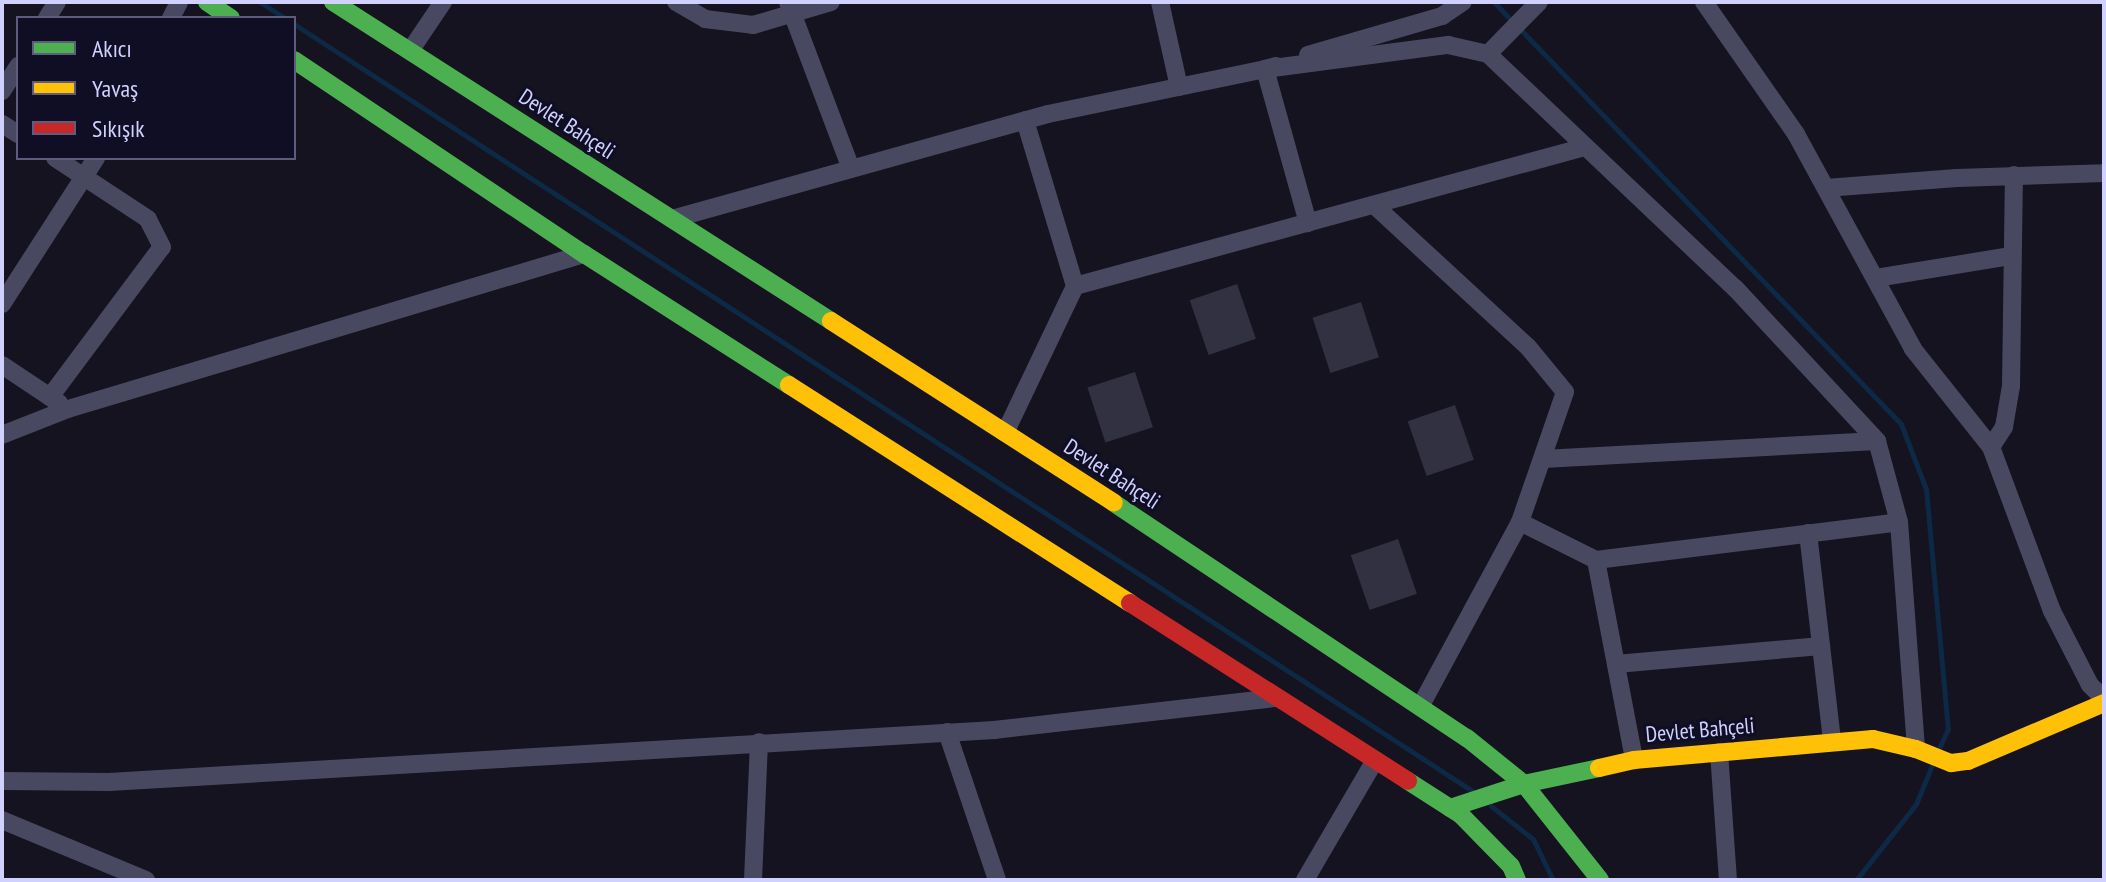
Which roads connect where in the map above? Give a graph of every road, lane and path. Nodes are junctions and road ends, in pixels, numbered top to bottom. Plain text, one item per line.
1 (207, 2) edge
2 (333, 2) edge
3 (443, 2) edge
4 (676, 2) edge
5 (831, 2) edge
6 (1160, 2) edge
7 (1463, 2) edge
8 (1539, 2) edge
9 (1704, 2) edge
10 (790, 8) edge
11 (228, 16) edge
12 (410, 51) junction
13 (1488, 54) junction
14 (296, 61) edge
15 (16, 69) edge
16 (1265, 69) junction
17 (1179, 87) junction
18 (2, 91) edge
19 (1025, 120) junction
20 (1585, 147) junction
21 (58, 160) edge
22 (95, 160) edge
23 (851, 169) junction
24 (2104, 173) edge
25 (2014, 175) junction
26 (85, 178) junction
27 (1826, 188) junction
28 (1374, 205) junction
29 (672, 219) junction
30 (1308, 223) junction
31 (584, 254) junction
32 (2011, 256) junction
33 (1876, 278) junction
34 (1075, 286) junction
35 (2, 304) edge
36 (2, 365) edge
37 (50, 397) junction
38 (68, 409) junction
39 (1005, 433) junction
40 (2, 435) edge
41 (1877, 441) junction
42 (1991, 447) junction
43 (1543, 459) junction
44 (1520, 522) junction
45 (1899, 522) junction
46 (1808, 533) junction
47 (1596, 560) junction
48 (1821, 646) junction
49 (1616, 664) junction
50 (1277, 698) junction
51 (2104, 703) edge
52 (1420, 707) junction
53 (947, 732) junction
54 (759, 742) junction
55 (1832, 742) junction
56 (1916, 749) junction
57 (1719, 752) junction
58 (1375, 760) junction
59 (1634, 760) junction
60 (2, 781) edge
61 (1524, 784) junction
62 (1450, 808) junction
63 (2, 820) edge
64 (146, 880) edge
65 (753, 880) edge
66 (997, 880) edge
67 (1305, 880) edge
68 (1517, 880) edge
69 (1600, 880) edge
70 (1728, 880) edge

1 - 11 street
2 - 12 street, Devlet Bahçeli
3 - 12 street
4 - 10 street
5 - 10 street
6 - 17 street
7 - 16 street
8 - 13 street
9 - 27 street
10 - 23 street
12 - 29 street, Devlet Bahçeli
13 - 16 street
13 - 20 street
14 - 31 street
15 - 18 street
16 - 17 street
16 - 30 street
17 - 19 street
19 - 23 street
19 - 34 street
20 - 28 street
20 - 41 street
21 - 26 street
22 - 26 street
23 - 29 street
24 - 25 street
25 - 27 street
25 - 32 street
26 - 35 street
26 - 37 street
27 - 33 street
28 - 30 street
28 - 43 street
29 - 39 street, Devlet Bahçeli
30 - 34 street
31 - 38 street
31 - 50 street
32 - 33 street
32 - 42 street
33 - 42 street
34 - 39 street
36 - 37 street
37 - 38 street
38 - 40 street
39 - 52 street, Devlet Bahçeli
41 - 43 street
41 - 45 street
42 - 51 street
43 - 44 street
44 - 47 street
44 - 52 street
45 - 46 street
45 - 56 street
46 - 47 street
46 - 48 street
47 - 49 street
48 - 49 street
48 - 55 street
49 - 59 street
50 - 53 street
50 - 58 street
51 - 56 street, Devlet Bahçeli
52 - 61 street, Devlet Bahçeli
53 - 54 street
53 - 66 street
54 - 60 street
54 - 65 street
55 - 56 street, Devlet Bahçeli
55 - 57 street, Devlet Bahçeli
57 - 59 street, Devlet Bahçeli
57 - 70 street
58 - 62 street
58 - 67 street
59 - 61 street, Devlet Bahçeli
61 - 62 street
61 - 69 street
62 - 68 street
63 - 64 street

